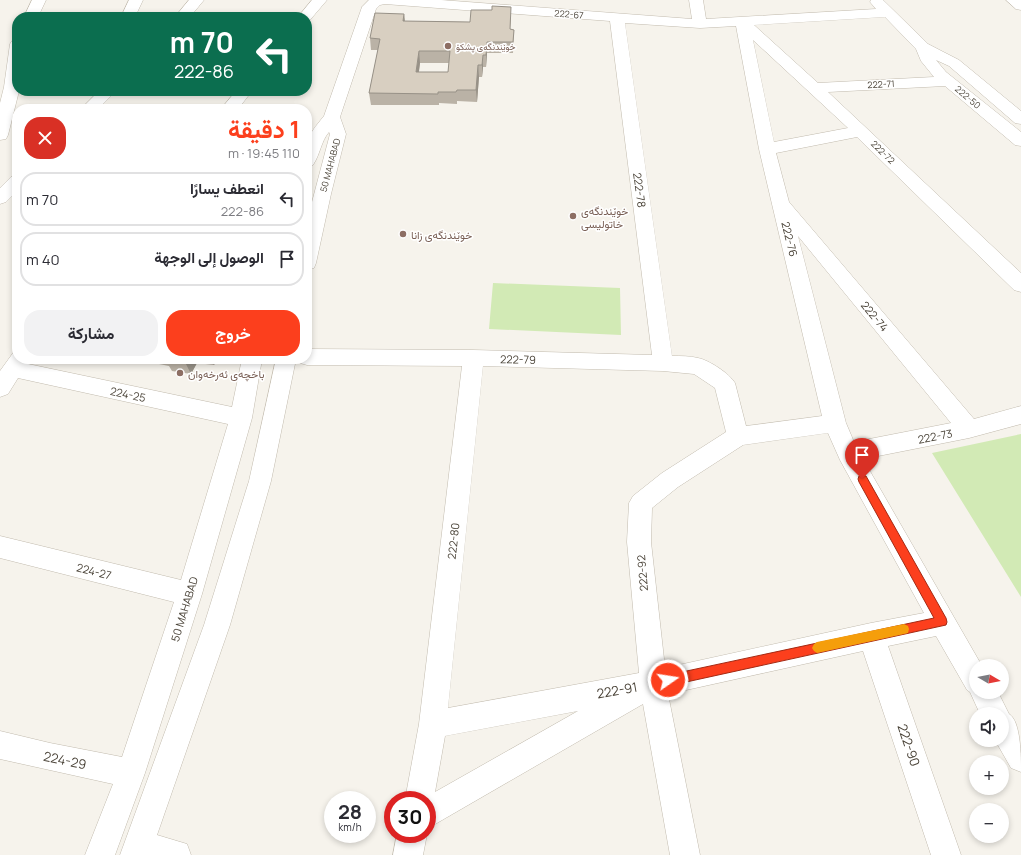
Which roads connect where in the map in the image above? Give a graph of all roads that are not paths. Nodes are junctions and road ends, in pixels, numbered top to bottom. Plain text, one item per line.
1 (39, 0) edge
2 (136, 0) edge
3 (198, 0) edge
4 (320, 0) edge
5 (696, 0) edge
6 (875, 0) edge
7 (1013, 0) edge
8 (457, 2) edge
9 (1021, 6) edge
10 (572, 7) edge
11 (33, 12) edge
12 (130, 12) edge
13 (187, 12) edge
14 (310, 12) edge
15 (887, 13) junction
16 (617, 18) junction
17 (742, 22) junction
18 (700, 24) junction
19 (12, 44) edge
20 (0, 45) edge
21 (923, 47) junction
22 (949, 81) junction
23 (12, 87) edge
24 (814, 88) junction
25 (102, 96) edge
26 (240, 96) edge
27 (94, 104) edge
28 (232, 104) edge
29 (1017, 112) edge
30 (332, 117) junction
31 (861, 131) junction
32 (0, 135) edge
33 (1021, 141) edge
34 (312, 149) edge
35 (767, 149) junction
36 (12, 186) edge
37 (0, 198) edge
38 (12, 200) edge
39 (0, 201) edge
40 (781, 202) junction
41 (312, 240) edge
42 (1021, 285) edge
43 (312, 357) edge
44 (473, 358) junction
45 (663, 363) junction
46 (17, 364) edge
47 (251, 364) edge
48 (285, 364) edge
49 (0, 388) edge
50 (1021, 415) edge
51 (242, 418) junction
52 (835, 423) junction
53 (969, 429) junction
54 (738, 436) junction
55 (848, 453) junction
56 (0, 548) edge
57 (189, 594) junction
58 (942, 622) junction
59 (871, 636) junction
60 (969, 668) edge
61 (652, 684) junction
62 (433, 724) junction
63 (1009, 737) edge
64 (0, 745) edge
65 (1021, 758) edge
66 (131, 773) junction
67 (421, 791) edge
68 (436, 808) edge
69 (410, 843) edge
70 (137, 850) edge
71 (100, 855) edge
72 (176, 855) edge
73 (408, 855) edge
74 (685, 855) edge
75 (946, 855) edge

1 - 11 street
2 - 12 street
3 - 13 street
4 - 14 street
5 - 18 street
6 - 15 street, 222-50
7 - 9 street
8 - 10 street, 222-67
8 - 30 street, 222-67
10 - 16 street, 222-67
15 - 17 street, 222-67
15 - 21 street, 222-50
16 - 18 street, 222-67
16 - 45 street, 222-78
17 - 18 street, 222-67
17 - 24 street, 222-72
17 - 35 street, 222-76
19 - 20 street
21 - 22 street, 222-50
21 - 29 street, 222-50
22 - 24 street, 222-71
22 - 33 street, 222-50
23 - 32 street
24 - 31 street, 222-72
25 - 27 street
26 - 28 street
30 - 34 street, 50 MAHABAD
30 - 41 street, 50 MAHABAD
31 - 35 street
31 - 42 street, 222-72
35 - 40 street, 222-76
36 - 37 street
38 - 39 street
40 - 52 street, 222-76
40 - 53 street, 222-74
43 - 44 street, 222-79
44 - 45 street, 222-79
44 - 62 street, 222-80
45 - 54 street, 222-79
46 - 49 street
46 - 51 street, 224-25
47 - 51 street, 50 MAHABAD
48 - 70 street
50 - 53 street, 222-73
51 - 57 street, 50 MAHABAD
52 - 54 street, 222-92
52 - 55 street, 222-76
53 - 55 street, 222-73
54 - 61 street, 222-92
55 - 58 street, 222-76
56 - 57 street, 224-27
57 - 66 street, 50 MAHABAD
58 - 59 street, 222-91
58 - 60 street, 222-76
59 - 61 street, 222-91
59 - 75 street, 222-90
61 - 62 street, 222-91
61 - 68 street
61 - 74 street, 222-92
62 - 67 street, 222-80
63 - 65 street
64 - 66 street, 224-29
66 - 71 street, 50 MAHABAD
69 - 73 street
70 - 72 street

